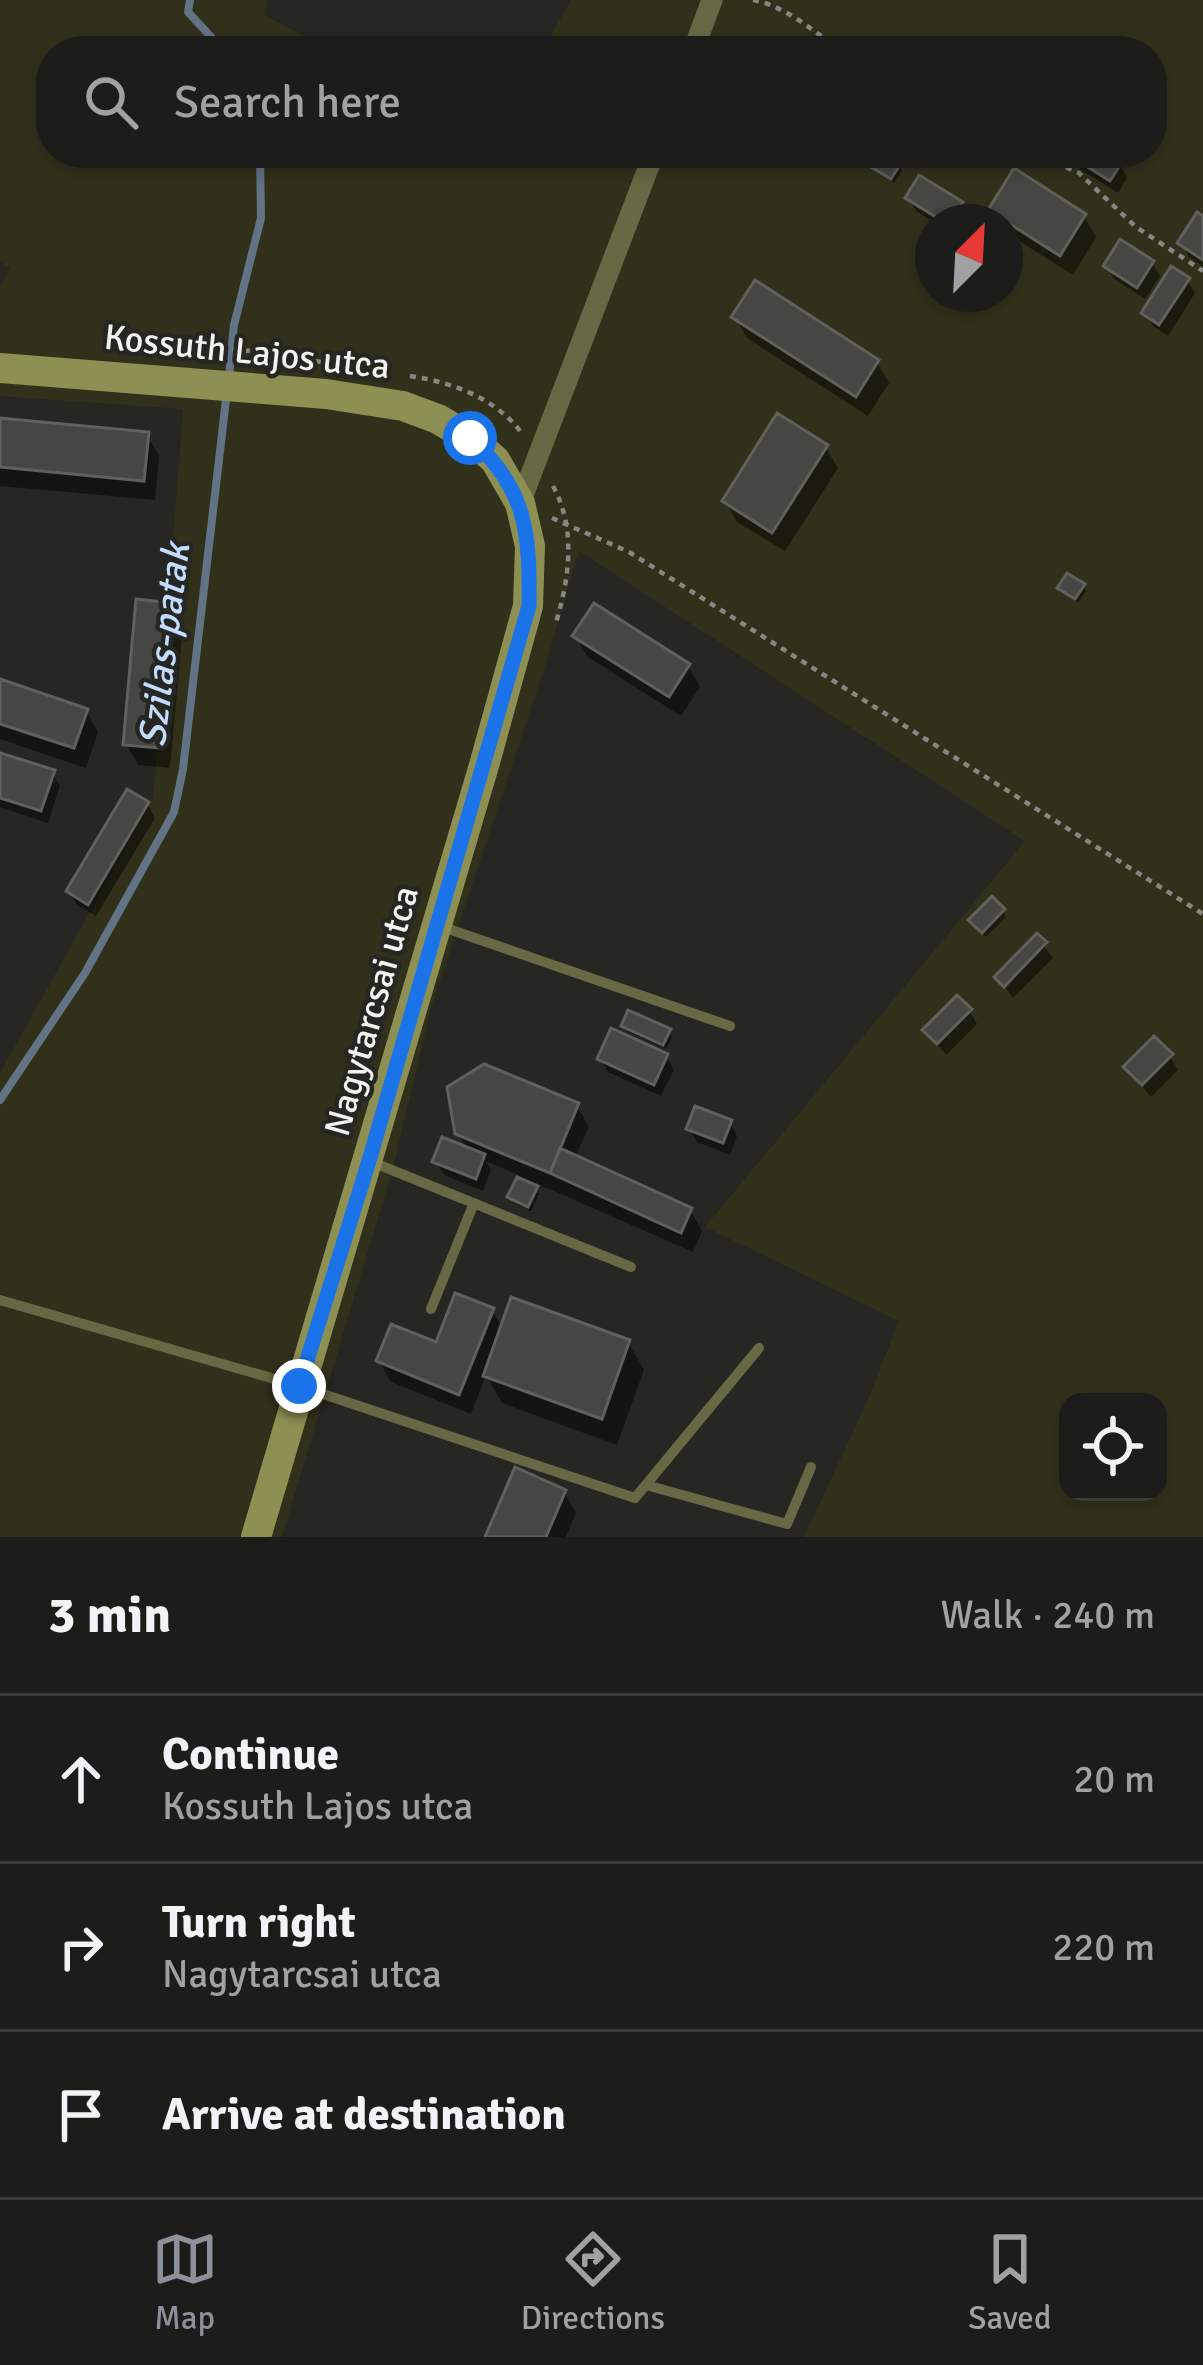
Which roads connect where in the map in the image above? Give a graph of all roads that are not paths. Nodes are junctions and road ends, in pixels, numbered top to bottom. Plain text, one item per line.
1 (712, 0) edge
2 (699, 36) edge
3 (648, 168) edge
4 (0, 368) edge
5 (520, 502) junction
6 (437, 924) junction
7 (730, 1026) dead end
8 (369, 1161) junction
9 (474, 1204) junction
10 (631, 1267) dead end
11 (0, 1300) edge
12 (431, 1309) dead end
13 (759, 1348) dead end
14 (299, 1386) junction
15 (812, 1467) dead end
16 (646, 1485) junction
17 (256, 1537) edge

1 - 2 street
3 - 5 street
4 - 5 main road, Kossuth Lajos utca
5 - 6 main road, Nagytarcsai utca
6 - 7 lane
6 - 8 main road, Nagytarcsai utca
8 - 9 lane
8 - 14 main road, Nagytarcsai utca
9 - 10 lane
9 - 12 lane
11 - 14 lane
13 - 16 lane
14 - 16 lane
14 - 17 main road, Nagytarcsai utca
15 - 16 lane

